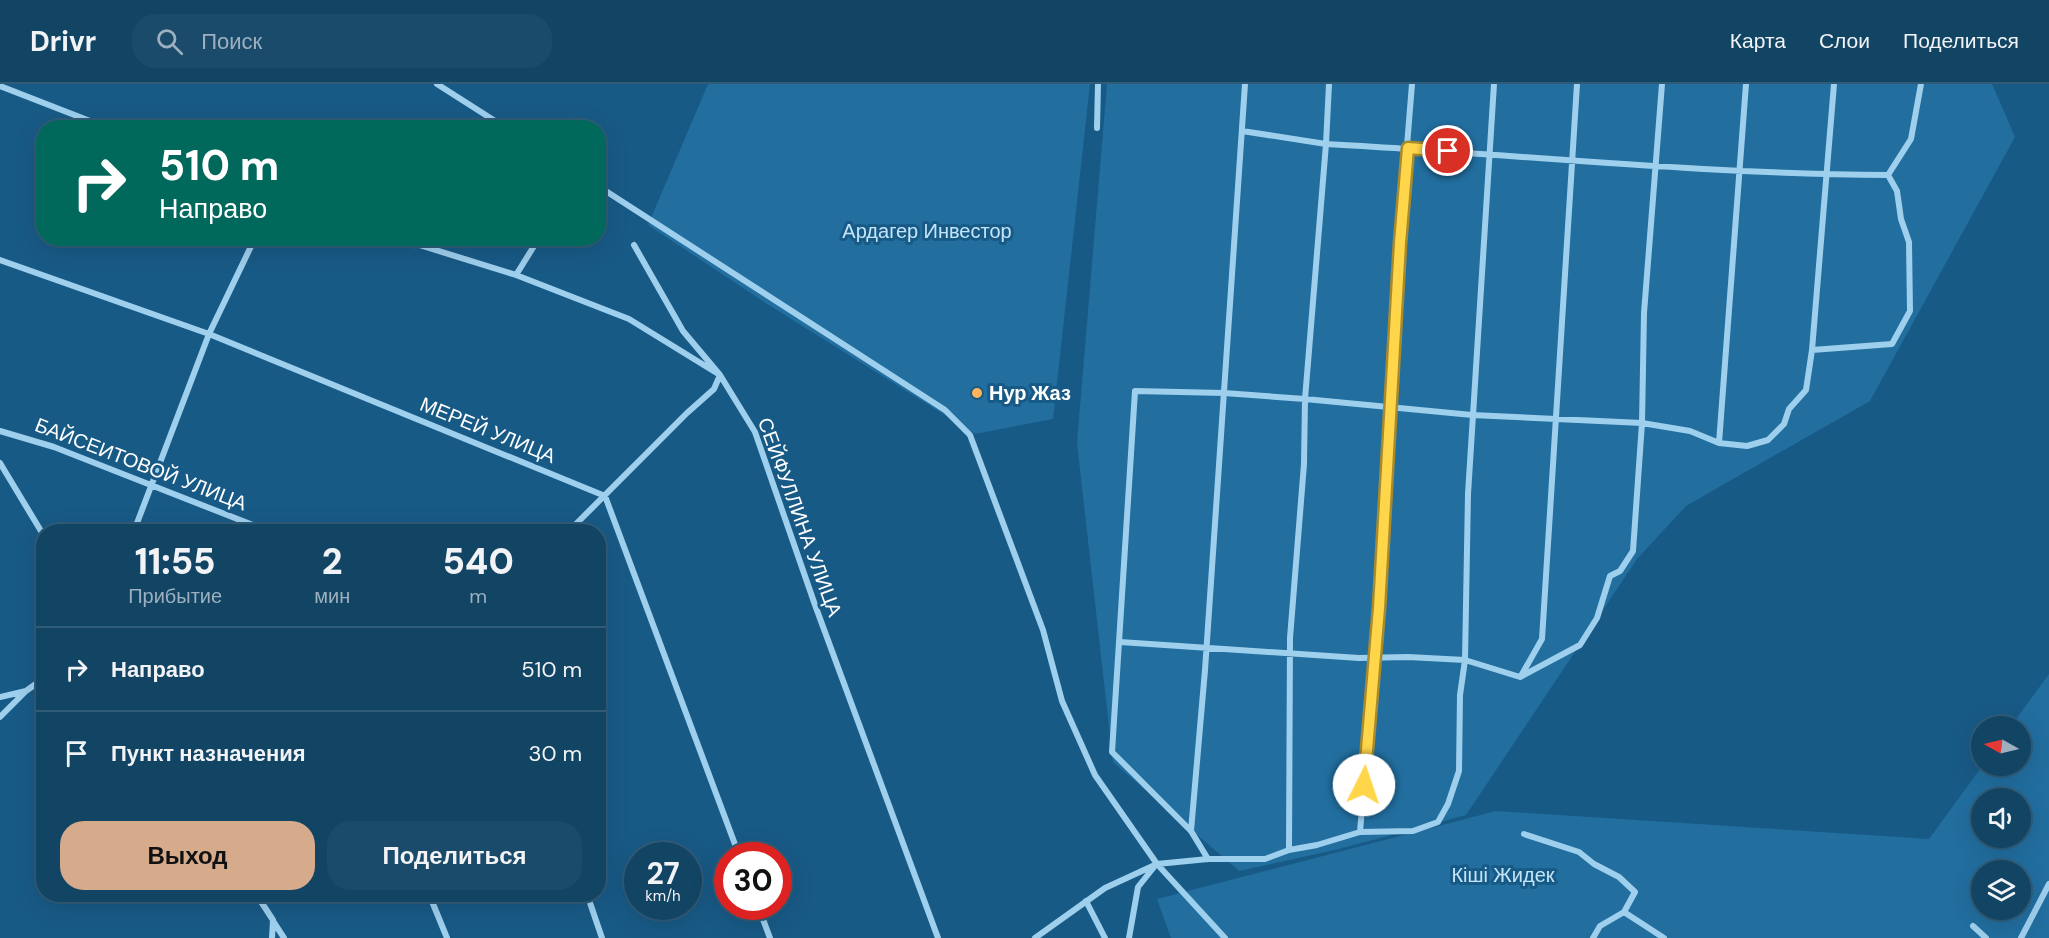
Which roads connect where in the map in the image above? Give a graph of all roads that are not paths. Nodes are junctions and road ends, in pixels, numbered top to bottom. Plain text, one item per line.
1 (437, 84) edge
2 (1098, 84) edge
3 (1245, 84) edge
4 (1329, 84) edge
5 (1412, 84) edge
6 (1494, 84) edge
7 (1577, 84) edge
8 (1662, 84) edge
9 (1746, 84) edge
10 (1834, 84) edge
11 (1921, 84) edge
12 (0, 86) edge
13 (87, 120) edge
14 (493, 120) edge
15 (1097, 128) dead end
16 (1242, 131) junction
17 (1326, 144) junction
18 (1408, 148) junction
19 (1489, 154) junction
20 (1572, 160) junction
21 (1655, 167) junction
22 (1740, 172) junction
23 (1826, 175) junction
24 (1888, 175) junction
25 (606, 191) edge
26 (634, 245) dead end
27 (251, 246) edge
28 (422, 246) edge
29 (534, 246) edge
30 (0, 260) edge
31 (516, 275) junction
32 (209, 334) junction
33 (1812, 350) junction
34 (720, 375) junction
35 (1224, 393) junction
36 (1305, 399) junction
37 (1390, 407) junction
38 (1472, 415) junction
39 (1555, 418) junction
40 (1642, 423) junction
41 (0, 431) edge
42 (1719, 443) junction
43 (0, 463) edge
44 (151, 485) junction
45 (605, 496) junction
46 (37, 524) edge
47 (137, 524) edge
48 (250, 524) edge
49 (576, 524) edge
50 (1120, 642) junction
51 (1206, 648) junction
52 (1290, 654) junction
53 (1374, 657) junction
54 (1465, 660) junction
55 (1520, 677) junction
56 (36, 684) edge
57 (26, 692) junction
58 (0, 697) edge
59 (0, 717) edge
60 (1191, 831) junction
61 (1360, 832) junction
62 (1524, 834) dead end
63 (734, 842) edge
64 (1289, 850) junction
65 (1208, 859) junction
66 (1157, 864) junction
67 (2048, 882) edge
68 (261, 902) edge
69 (432, 902) edge
70 (590, 902) edge
71 (1086, 902) junction
72 (1624, 912) junction
73 (273, 920) junction
74 (763, 920) edge
75 (1974, 926) dead end
76 (272, 938) edge
77 (284, 938) edge
78 (447, 938) edge
79 (602, 938) edge
80 (770, 938) edge
81 (938, 938) edge
82 (1035, 938) edge
83 (1106, 938) edge
84 (1129, 938) edge
85 (1225, 938) edge
86 (1593, 938) edge
87 (1664, 938) edge
88 (1986, 938) edge
89 (2021, 938) edge

1 - 14 street
2 - 15 street
3 - 16 street
4 - 17 street
5 - 18 street
6 - 19 street
7 - 20 street
8 - 21 street
9 - 22 street
10 - 23 street
11 - 24 street
12 - 13 street
16 - 17 street
16 - 35 street
17 - 18 street
17 - 36 street
18 - 19 street
18 - 37 street
19 - 20 street
19 - 38 street
20 - 21 street
20 - 39 street
21 - 22 street
21 - 40 street
22 - 23 street
22 - 42 street
23 - 24 street
23 - 33 street
24 - 33 street
25 - 66 street
26 - 34 street
27 - 32 street
28 - 31 street, СЕЙФУЛЛИНА УЛИЦА
29 - 31 street
30 - 32 street, МЕРЕЙ УЛИЦА
31 - 34 street, СЕЙФУЛЛИНА УЛИЦА
32 - 44 street
32 - 45 street, МЕРЕЙ УЛИЦА
33 - 42 street
34 - 45 street
34 - 81 street, СЕЙФУЛЛИНА УЛИЦА
35 - 36 street
35 - 50 street
35 - 51 street
36 - 37 street
36 - 52 street
37 - 38 street
37 - 53 street
38 - 39 street
38 - 54 street
39 - 40 street
39 - 55 street
40 - 42 street
40 - 55 street
41 - 44 street, БАЙСЕИТОВОЙ УЛИЦА
43 - 46 street
44 - 47 street
44 - 48 street, БАЙСЕИТОВОЙ УЛИЦА
45 - 49 street
45 - 63 street
50 - 51 street
50 - 60 street
51 - 52 street
51 - 60 street
52 - 53 street
52 - 64 street
53 - 54 street
53 - 61 street
54 - 55 street
54 - 61 street
56 - 57 street
57 - 58 street
57 - 59 street
60 - 65 street
61 - 64 street
62 - 72 street
64 - 65 street
65 - 66 street
66 - 71 street
66 - 84 street
66 - 85 street
67 - 89 street
68 - 73 street
69 - 78 street
70 - 79 street
71 - 82 street
71 - 83 street
72 - 86 street
72 - 87 street
73 - 76 street
73 - 77 street
74 - 80 street
75 - 88 street

